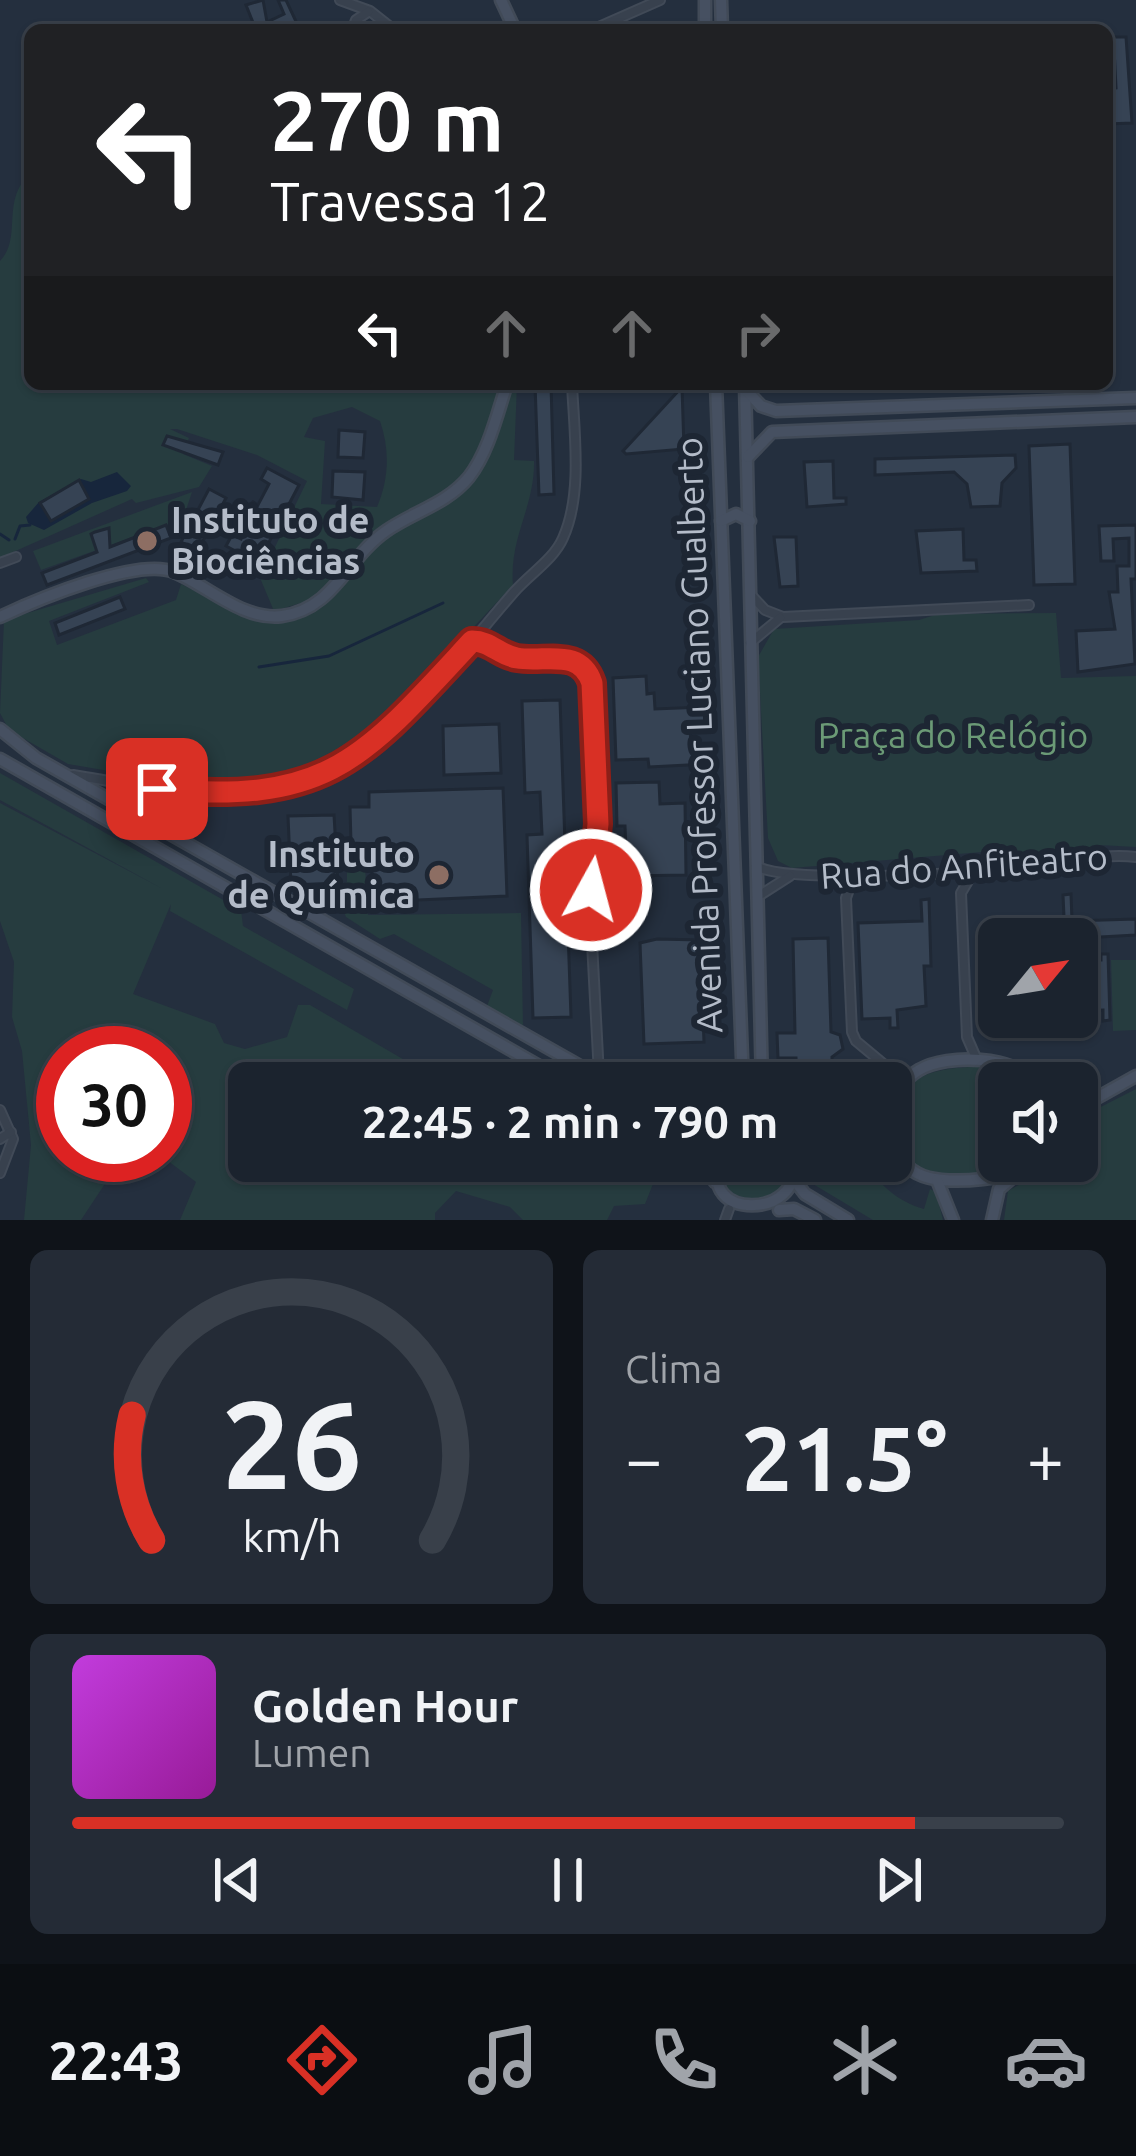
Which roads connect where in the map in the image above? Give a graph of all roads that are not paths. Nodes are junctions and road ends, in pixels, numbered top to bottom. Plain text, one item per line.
1 (340, 0) edge
2 (660, 0) edge
3 (370, 11) junction
4 (354, 24) edge
5 (386, 24) edge
6 (606, 24) edge
7 (505, 390) edge
8 (572, 390) edge
9 (716, 390) edge
10 (745, 390) edge
11 (748, 390) edge
12 (1136, 398) edge
13 (1040, 401) junction
14 (1024, 402) junction
15 (947, 405) junction
16 (932, 407) junction
17 (856, 408) junction
18 (1136, 417) edge
19 (1025, 420) junction
20 (1042, 420) junction
21 (949, 424) junction
22 (934, 425) junction
23 (855, 427) junction
24 (746, 460) junction
25 (749, 497) junction
26 (720, 501) junction
27 (721, 521) junction
28 (750, 521) junction
29 (16, 557) dead end
30 (0, 563) edge
31 (752, 595) junction
32 (1029, 605) dead end
33 (0, 617) edge
34 (783, 617) junction
35 (486, 626) junction
36 (472, 641) junction
37 (491, 644) junction
38 (749, 644) junction
39 (750, 703) junction
40 (729, 705) junction
41 (729, 719) junction
42 (750, 721) junction
43 (0, 729) edge
44 (0, 759) edge
45 (66, 774) junction
46 (157, 789) junction
47 (149, 822) junction
48 (180, 839) junction
49 (170, 855) junction
50 (1136, 857) edge
51 (754, 866) junction
52 (975, 870) junction
53 (945, 871) junction
54 (854, 875) junction
55 (791, 876) junction
56 (838, 876) junction
57 (961, 892) junction
58 (756, 898) junction
59 (846, 898) junction
60 (967, 1037) junction
61 (536, 1042) junction
62 (761, 1052) junction
63 (741, 1054) junction
64 (526, 1059) junction
65 (531, 1062) edge
66 (572, 1062) edge
67 (603, 1062) edge
68 (742, 1062) edge
69 (761, 1062) edge
70 (881, 1062) edge
71 (953, 1062) junction
72 (979, 1062) edge
73 (978, 1063) edge
74 (912, 1076) edge
75 (1136, 1076) edge
76 (1098, 1097) edge
77 (0, 1110) edge
78 (11, 1132) junction
79 (0, 1139) edge
80 (912, 1168) edge
81 (0, 1173) edge
82 (978, 1178) edge
83 (937, 1180) junction
84 (715, 1182) edge
85 (718, 1182) edge
86 (794, 1182) edge
87 (796, 1182) edge
88 (1008, 1182) edge
89 (717, 1185) junction
90 (779, 1210) junction
91 (727, 1215) edge
92 (815, 1220) edge
93 (848, 1220) edge
94 (953, 1220) edge
95 (992, 1220) edge

1 - 3 street
2 - 6 street
3 - 4 street
3 - 5 street
7 - 33 street
8 - 35 street
9 - 26 street, Avenida Professor Luciano Gualberto
10 - 24 street, Avenida Professor Luciano Gualberto
11 - 17 street
12 - 13 street
13 - 14 street
13 - 20 street
14 - 15 street
14 - 19 street
15 - 16 street
15 - 21 street
16 - 17 street
16 - 22 street
17 - 23 street
18 - 20 street
19 - 20 street
19 - 21 street
21 - 22 street
22 - 23 street
23 - 24 street
24 - 25 street, Avenida Professor Luciano Gualberto
25 - 26 street
25 - 28 street, Avenida Professor Luciano Gualberto
26 - 27 street, Avenida Professor Luciano Gualberto
27 - 28 street
27 - 40 street, Avenida Professor Luciano Gualberto
28 - 31 street, Avenida Professor Luciano Gualberto
29 - 30 street
31 - 34 street
31 - 38 street, Avenida Professor Luciano Gualberto
32 - 34 street
34 - 38 street
35 - 36 street
35 - 37 street
36 - 37 street
36 - 46 street
37 - 67 street
38 - 39 street, Avenida Professor Luciano Gualberto
39 - 40 street
39 - 42 street, Avenida Professor Luciano Gualberto
40 - 41 street, Avenida Professor Luciano Gualberto
41 - 42 street
41 - 63 street, Avenida Professor Luciano Gualberto
42 - 51 street, Avenida Professor Luciano Gualberto
43 - 45 street
44 - 49 street
45 - 46 street
45 - 47 street
46 - 47 street
47 - 48 street
48 - 49 street
48 - 61 street
49 - 64 street
50 - 52 street, Rua do Anfiteatro
51 - 55 street, Rua do Anfiteatro
51 - 58 street, Avenida Professor Luciano Gualberto
52 - 53 street, Rua do Anfiteatro
52 - 57 street
53 - 54 street, Rua do Anfiteatro
53 - 57 street
54 - 56 street, Rua do Anfiteatro
54 - 59 street
55 - 56 street, Rua do Anfiteatro
55 - 58 street, Rua do Anfiteatro
56 - 59 street
57 - 60 street
58 - 62 street, Avenida Professor Luciano Gualberto
59 - 70 street
60 - 71 street
60 - 72 street
61 - 64 street
61 - 66 street
62 - 63 street
62 - 69 street, Avenida Professor Luciano Gualberto
63 - 68 street, Avenida Professor Luciano Gualberto
64 - 65 street
71 - 73 street
71 - 74 street
75 - 76 street
77 - 78 street
78 - 79 street
78 - 81 street
80 - 83 street
82 - 83 street
83 - 94 street
84 - 89 street
85 - 89 street
86 - 90 street
87 - 93 street
88 - 95 street
89 - 91 street
90 - 91 street
90 - 92 street

